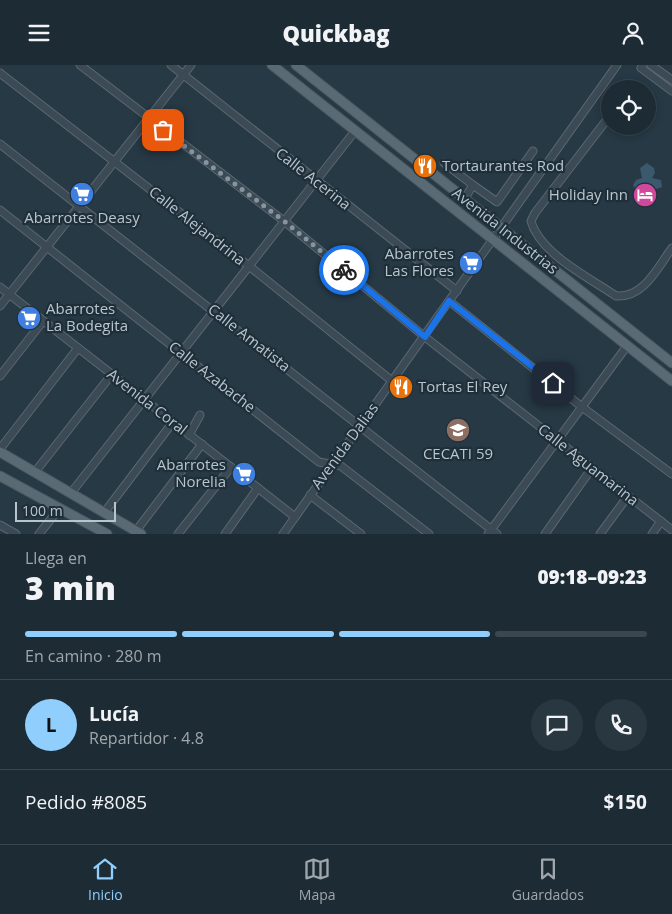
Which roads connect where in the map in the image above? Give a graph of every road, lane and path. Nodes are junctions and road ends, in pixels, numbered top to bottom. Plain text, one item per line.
1 (80, 65) edge
2 (171, 65) edge
3 (191, 65) edge
4 (272, 65) edge
5 (296, 65) edge
6 (617, 65) edge
7 (643, 65) edge
8 (651, 65) edge
9 (0, 73) edge
10 (183, 75) junction
11 (672, 80) edge
12 (672, 91) edge
13 (148, 119) junction
14 (601, 127) edge
15 (355, 131) junction
16 (0, 144) edge
17 (533, 151) dead end
18 (114, 162) junction
19 (444, 163) dead end
20 (316, 182) junction
21 (473, 185) junction
22 (465, 198) junction
23 (79, 206) junction
24 (0, 209) edge
25 (284, 221) junction
26 (502, 227) junction
27 (493, 239) junction
28 (47, 247) junction
29 (672, 248) edge
30 (249, 266) junction
31 (0, 287) edge
32 (457, 291) junction
33 (9, 294) junction
34 (449, 301) junction
35 (0, 306) edge
36 (214, 311) junction
37 (42, 321) junction
38 (425, 337) junction
39 (627, 346) junction
40 (78, 348) junction
41 (180, 352) junction
42 (672, 363) edge
43 (112, 374) junction
44 (0, 376) edge
45 (392, 381) junction
46 (672, 381) edge
47 (144, 399) junction
48 (582, 407) junction
49 (200, 415) dead end
50 (173, 422) junction
51 (360, 426) junction
52 (189, 435) junction
53 (556, 440) junction
54 (202, 445) junction
55 (0, 451) edge
56 (333, 464) junction
57 (231, 467) junction
58 (592, 468) junction
59 (35, 473) junction
60 (672, 473) edge
61 (0, 476) edge
62 (258, 489) junction
63 (71, 493) junction
64 (310, 495) junction
65 (628, 496) junction
66 (59, 509) junction
67 (104, 513) junction
68 (295, 517) junction
69 (661, 521) junction
70 (0, 525) edge
71 (672, 530) edge
72 (285, 531) edge
73 (138, 533) edge
74 (492, 533) edge
75 (16, 534) edge
76 (39, 534) edge
77 (107, 534) edge
78 (178, 534) edge
79 (225, 534) edge
80 (294, 534) edge
81 (361, 534) edge
82 (429, 534) edge
83 (545, 534) edge
84 (600, 534) edge
85 (652, 534) edge

1 - 13 street, Calle Aguamarina
2 - 10 street, Calle Acerina
3 - 10 street
4 - 15 main road, Avenida Industrias
5 - 22 main road, Avenida Industrias
6 - 26 street, Avenida Dalias
7 - 12 street
8 - 11 street
9 - 18 street, Calle Alejandrina
10 - 13 street
10 - 20 street, Calle Acerina
13 - 18 street
13 - 25 street, Calle Aguamarina
14 - 29 street
15 - 20 street
15 - 27 main road, Avenida Industrias
16 - 23 street, Calle Amatista
17 - 21 street
18 - 23 street
18 - 30 street, Calle Alejandrina
19 - 21 street
20 - 25 street
20 - 32 street, Calle Acerina
21 - 22 street
22 - 26 main road, Avenida Industrias
23 - 28 street
23 - 36 street, Calle Amatista
24 - 28 street, Calle Azabache
25 - 30 street
25 - 38 street, Calle Aguamarina
26 - 27 street, Avenida Dalias
26 - 42 main road, Avenida Industrias
27 - 32 street, Avenida Dalias
27 - 39 main road, Avenida Industrias
28 - 33 street
28 - 41 street, Calle Azabache
30 - 36 street
30 - 45 street, Calle Alejandrina
31 - 33 street, Avenida Coral
32 - 34 street, Avenida Dalias
33 - 35 street
33 - 37 street, Avenida Coral
34 - 38 street, Avenida Dalias
34 - 48 street
36 - 41 street
36 - 51 street, Calle Amatista
37 - 40 street, Avenida Coral
37 - 44 street
38 - 45 street, Avenida Dalias
38 - 53 street, Calle Aguamarina
39 - 46 main road, Avenida Industrias
39 - 48 street
40 - 43 street, Avenida Coral
40 - 55 street
41 - 47 street
41 - 56 street, Calle Azabache
43 - 47 street, Avenida Coral
43 - 59 street
45 - 51 street, Avenida Dalias
47 - 50 street, Avenida Coral
47 - 63 street
48 - 53 street
48 - 60 street
49 - 52 street
50 - 52 street, Avenida Coral
50 - 67 street
51 - 56 street, Avenida Dalias
51 - 74 street, Calle Amatista
52 - 54 street, Avenida Coral
53 - 58 street, Calle Aguamarina
53 - 74 street
54 - 57 street, Avenida Coral
54 - 73 street
55 - 59 main road
56 - 64 street, Avenida Dalias
56 - 82 street, Calle Azabache
57 - 62 street, Avenida Coral
57 - 78 street
58 - 65 street, Calle Aguamarina
58 - 83 street
59 - 63 main road
61 - 66 main road
62 - 68 street, Avenida Coral
62 - 79 street
63 - 67 main road
64 - 68 street, Avenida Dalias
64 - 81 street
65 - 69 street, Calle Aguamarina
65 - 84 street
66 - 76 street
66 - 77 main road
67 - 73 main road
68 - 72 street, Avenida Dalias
69 - 71 street, Calle Aguamarina
69 - 85 street
70 - 75 street
72 - 80 street

